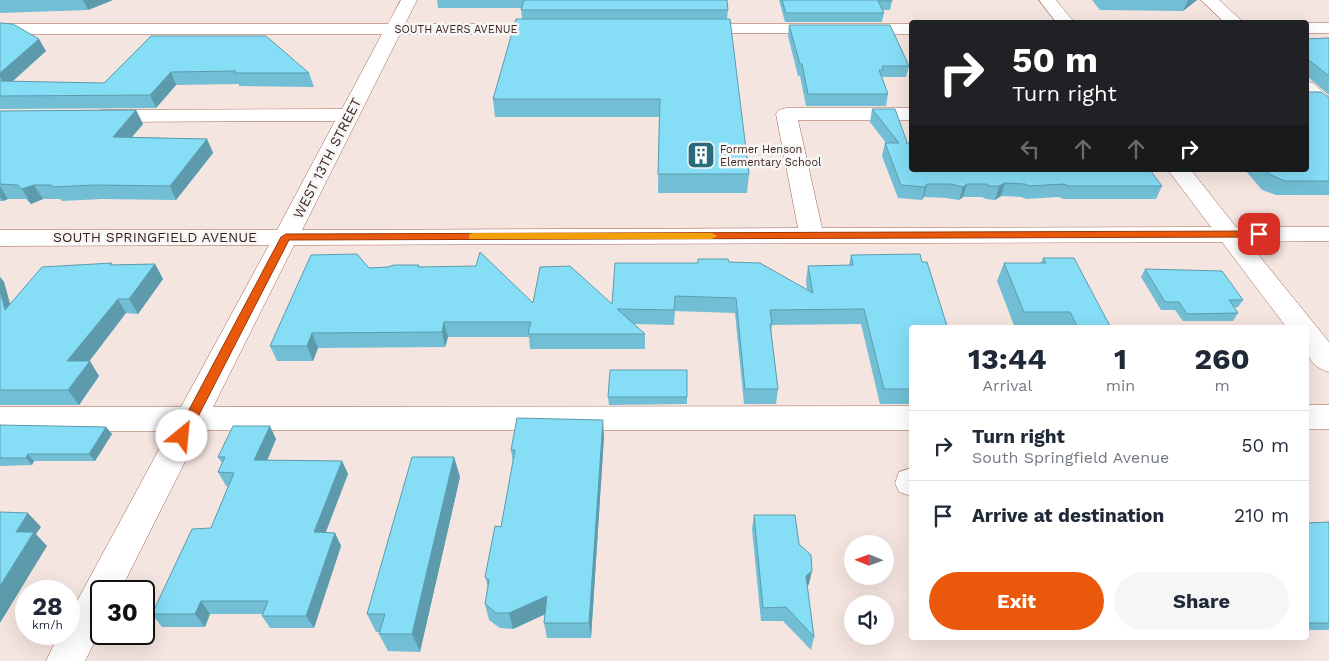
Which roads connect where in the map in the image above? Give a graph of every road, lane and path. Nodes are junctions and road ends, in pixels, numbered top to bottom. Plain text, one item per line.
1 (409, 0) edge
2 (1047, 0) edge
3 (1209, 0) edge
4 (1063, 20) edge
5 (1232, 20) edge
6 (394, 28) junction
7 (562, 28) edge
8 (1309, 28) edge
9 (1329, 28) edge
10 (0, 29) edge
11 (672, 29) edge
12 (909, 29) edge
13 (1309, 90) edge
14 (1329, 107) edge
15 (909, 114) edge
16 (349, 115) junction
17 (78, 117) edge
18 (1181, 172) edge
19 (1329, 234) edge
20 (1230, 235) junction
21 (812, 236) junction
22 (286, 237) junction
23 (0, 238) edge
24 (1300, 325) edge
25 (1309, 337) edge
26 (1329, 362) edge
27 (1309, 417) edge
28 (1329, 417) edge
29 (909, 418) edge
30 (0, 419) edge
31 (191, 419) junction
32 (64, 661) edge

1 - 6 street, WEST 13TH STREET
2 - 4 street
3 - 5 street
6 - 7 street, SOUTH AVERS AVENUE
6 - 10 street, SOUTH AVERS AVENUE
6 - 16 street, WEST 13TH STREET
8 - 9 street
11 - 12 street
13 - 14 street
15 - 21 street
16 - 17 street
16 - 22 street, WEST 13TH STREET
18 - 20 street
19 - 20 street, SOUTH SPRINGFIELD AVENUE
20 - 21 street, SOUTH SPRINGFIELD AVENUE
20 - 24 street
21 - 22 street, SOUTH SPRINGFIELD AVENUE
22 - 23 street, SOUTH SPRINGFIELD AVENUE
22 - 31 street, WEST 13TH STREET
25 - 26 street
27 - 28 street
29 - 31 street
30 - 31 street
31 - 32 street, WEST 13TH STREET

